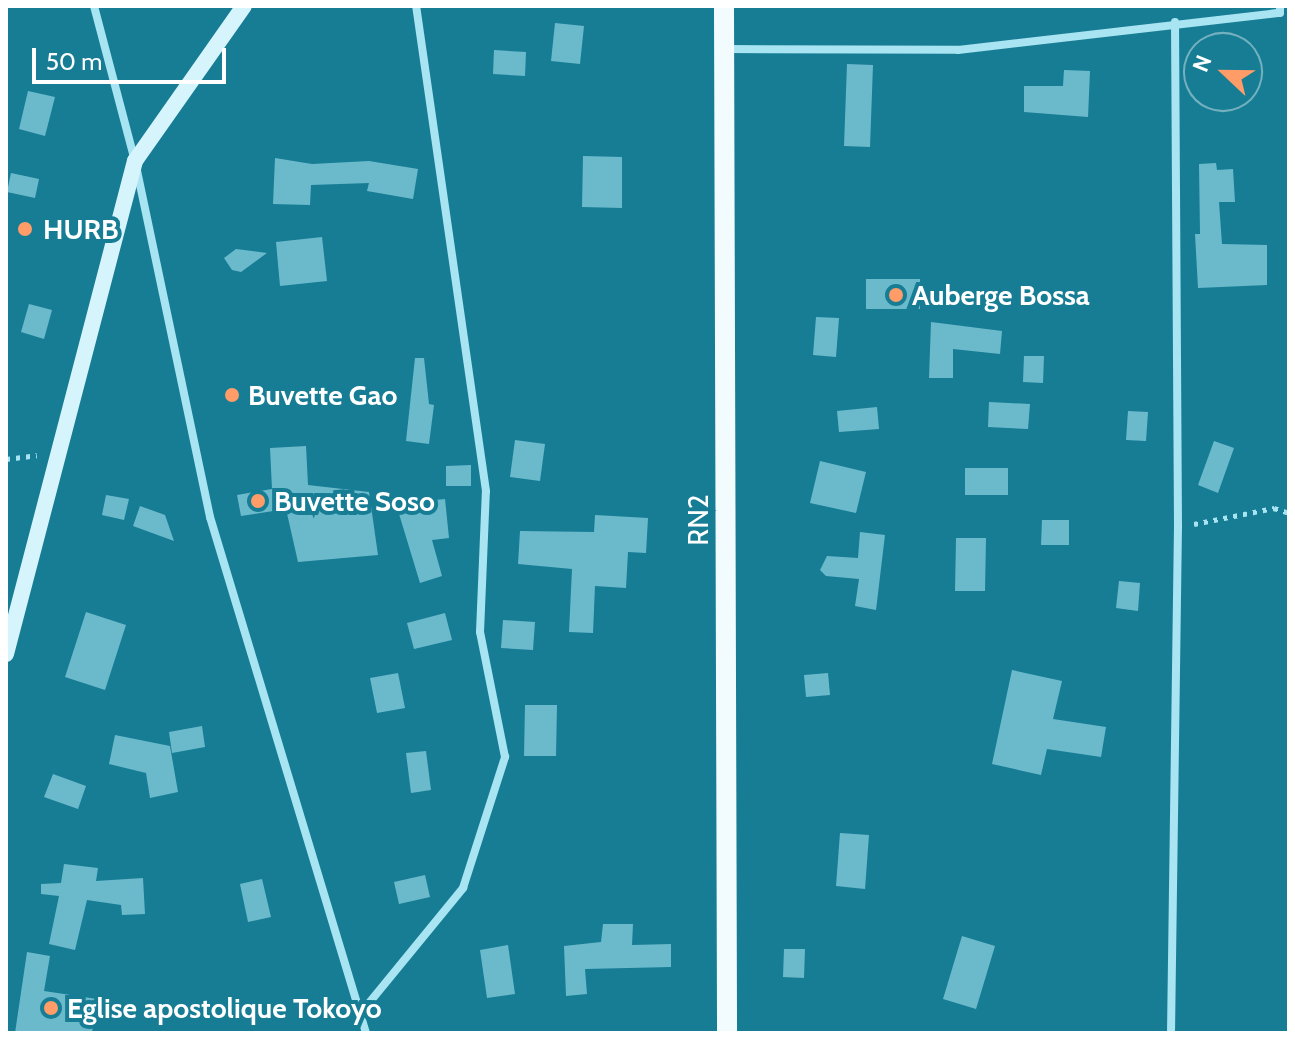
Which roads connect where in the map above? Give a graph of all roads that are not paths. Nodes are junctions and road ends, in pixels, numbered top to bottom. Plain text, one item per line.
1 (94, 6) edge
2 (244, 6) edge
3 (416, 6) edge
4 (724, 6) edge
5 (1280, 6) edge
6 (1175, 22) junction
7 (724, 49) junction
8 (135, 161) junction
9 (6, 654) edge
10 (360, 1014) junction
11 (366, 1033) edge
12 (727, 1033) edge
13 (1171, 1033) edge

1 - 8 street
2 - 8 street
3 - 10 street
4 - 7 main road, RN2
5 - 6 street
6 - 7 street
6 - 13 street
7 - 12 main road, RN2
8 - 9 street
8 - 10 street
10 - 11 street

